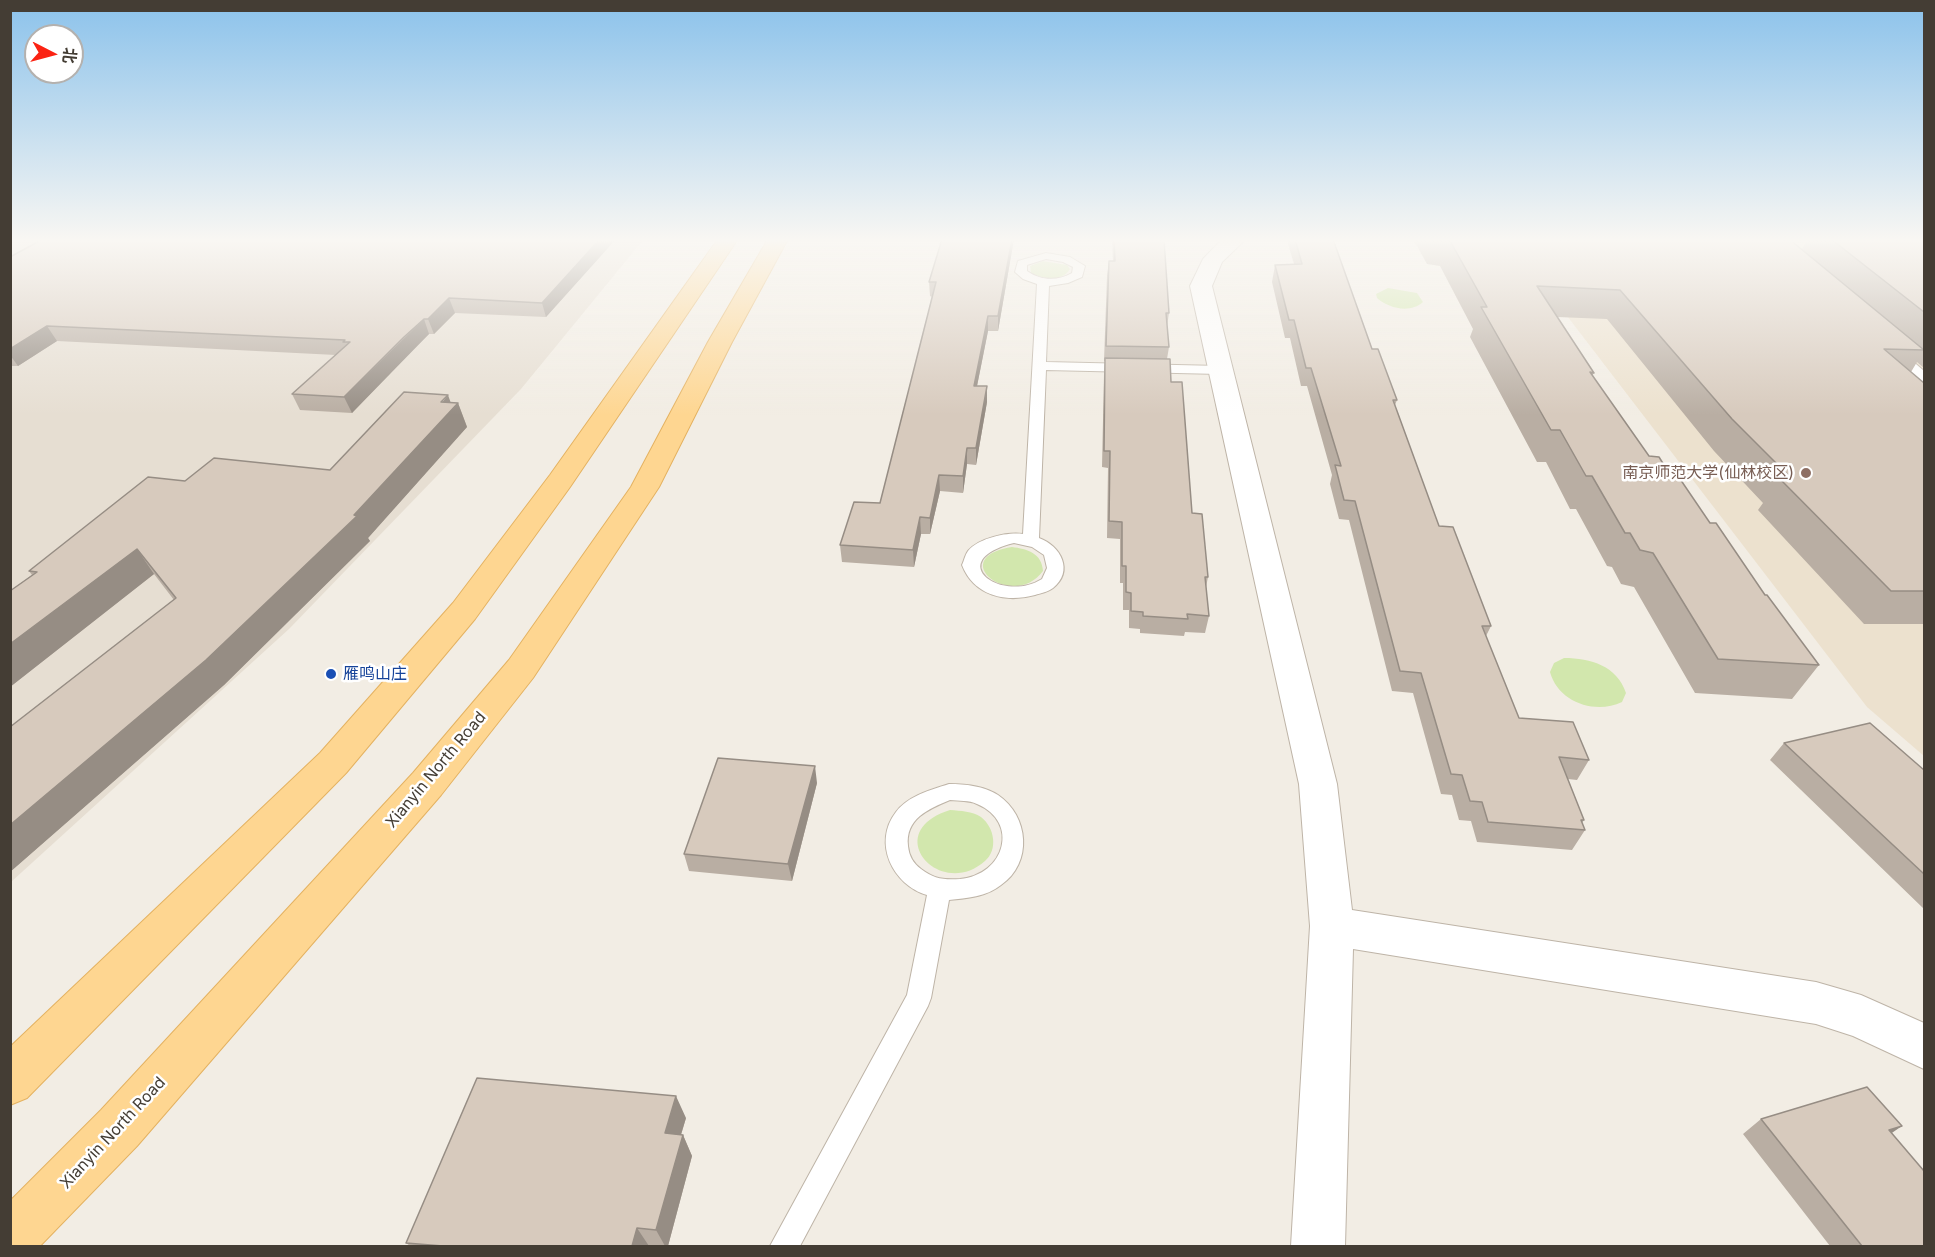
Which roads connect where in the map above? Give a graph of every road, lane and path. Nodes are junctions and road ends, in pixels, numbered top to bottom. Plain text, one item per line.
1 (687, 298) edge
2 (745, 298) edge
3 (1042, 298) edge
4 (1204, 298) edge
5 (1862, 330) edge
6 (1039, 366) junction
7 (1220, 370) junction
8 (1924, 382) edge
9 (1030, 540) junction
10 (939, 890) junction
11 (1332, 926) junction
12 (1924, 1046) edge
13 (10, 1081) edge
14 (10, 1239) edge
15 (784, 1246) edge
16 (1318, 1246) edge

1 - 13 main road
2 - 14 main road, Xianyin North Road
3 - 6 lane
4 - 7 street
5 - 8 street
6 - 7 lane
6 - 9 lane
7 - 11 street
9 - 9 lane
10 - 10 lane
10 - 15 lane
11 - 12 street
11 - 16 street

